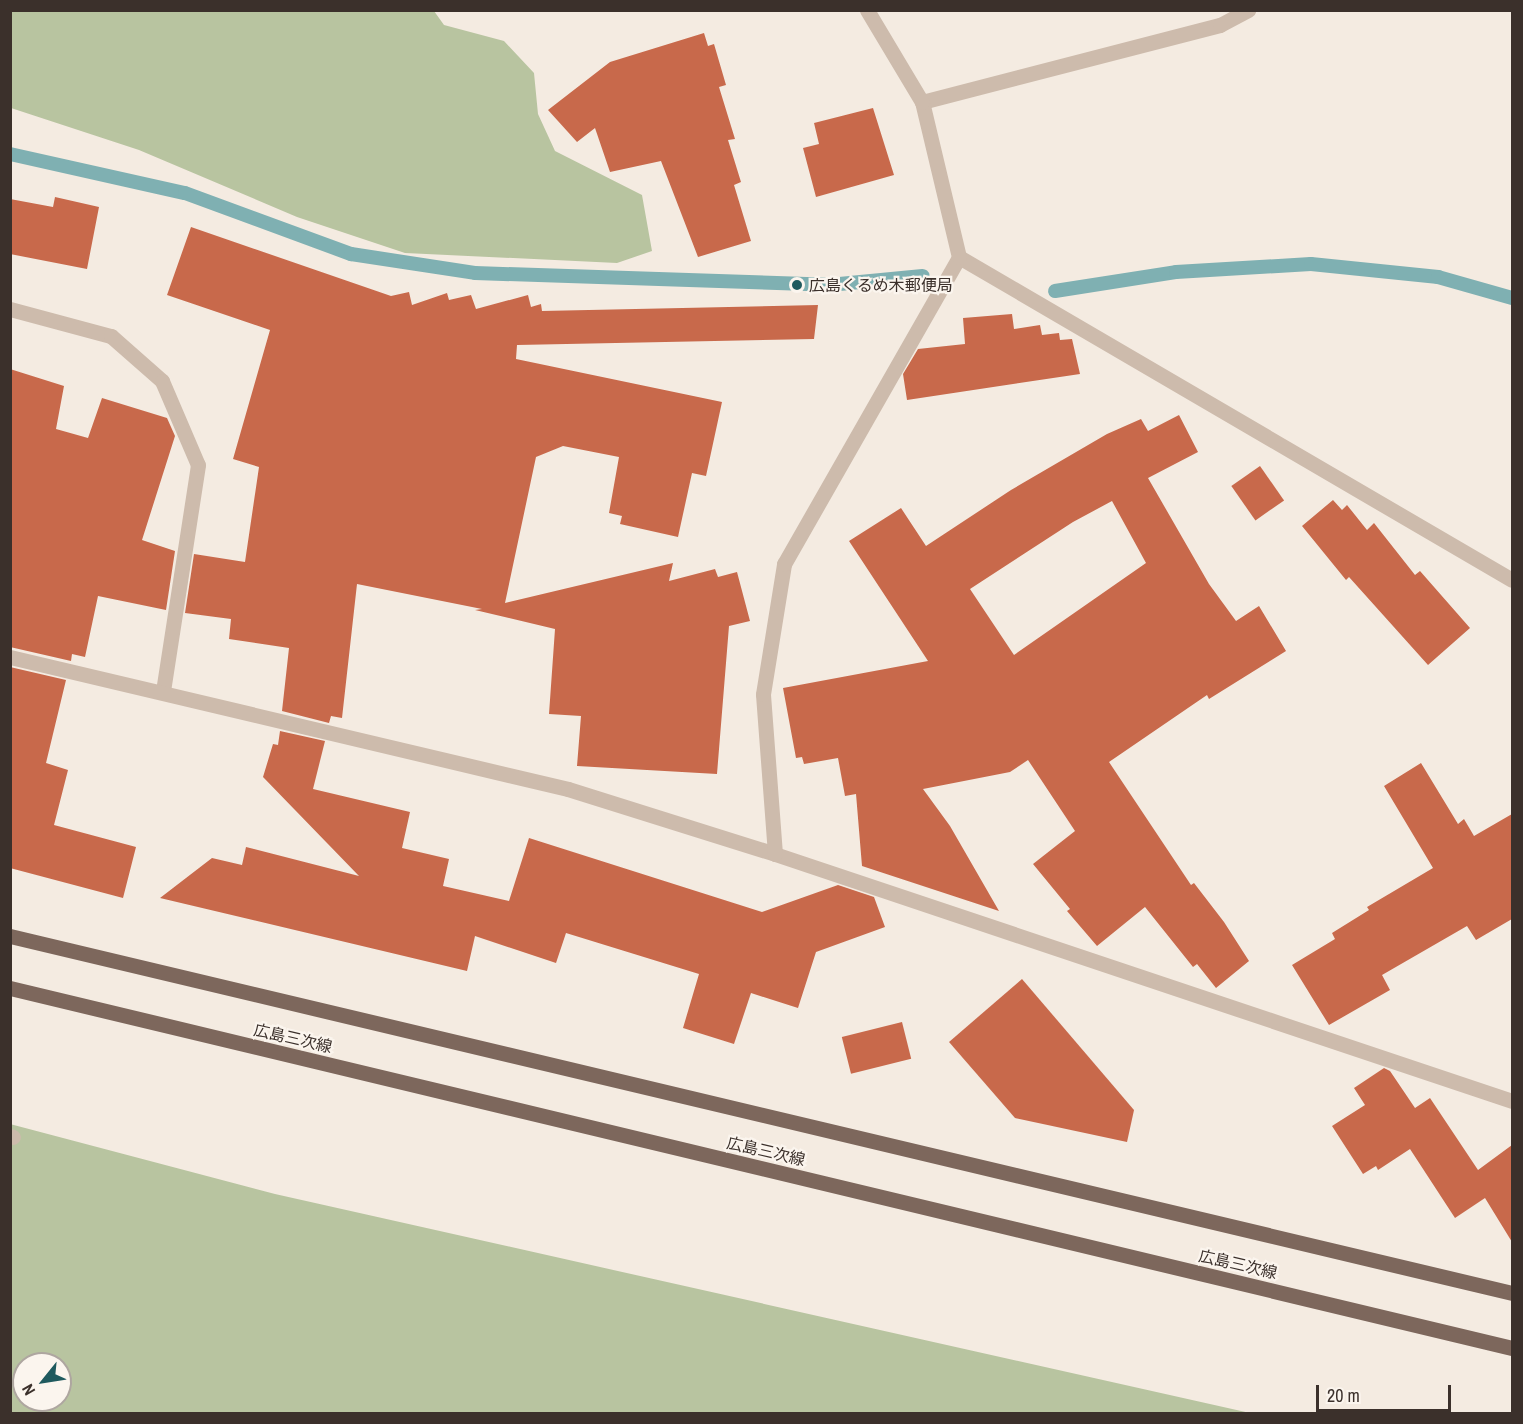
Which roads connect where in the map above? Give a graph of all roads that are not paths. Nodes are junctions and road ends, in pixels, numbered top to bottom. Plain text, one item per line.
1 (867, 10) edge
2 (1248, 10) edge
3 (922, 102) junction
4 (959, 257) junction
5 (10, 309) edge
6 (1512, 580) edge
7 (10, 657) edge
8 (163, 691) junction
9 (775, 854) junction
10 (10, 936) edge
11 (10, 988) edge
12 (1512, 1101) edge
13 (1512, 1293) edge
14 (1512, 1348) edge

1 - 3 street
2 - 3 street
3 - 4 street
4 - 6 street
4 - 9 street
5 - 8 street
7 - 8 street
8 - 9 street
9 - 12 street
10 - 13 main road, 広島三次線
11 - 14 main road, 広島三次線

